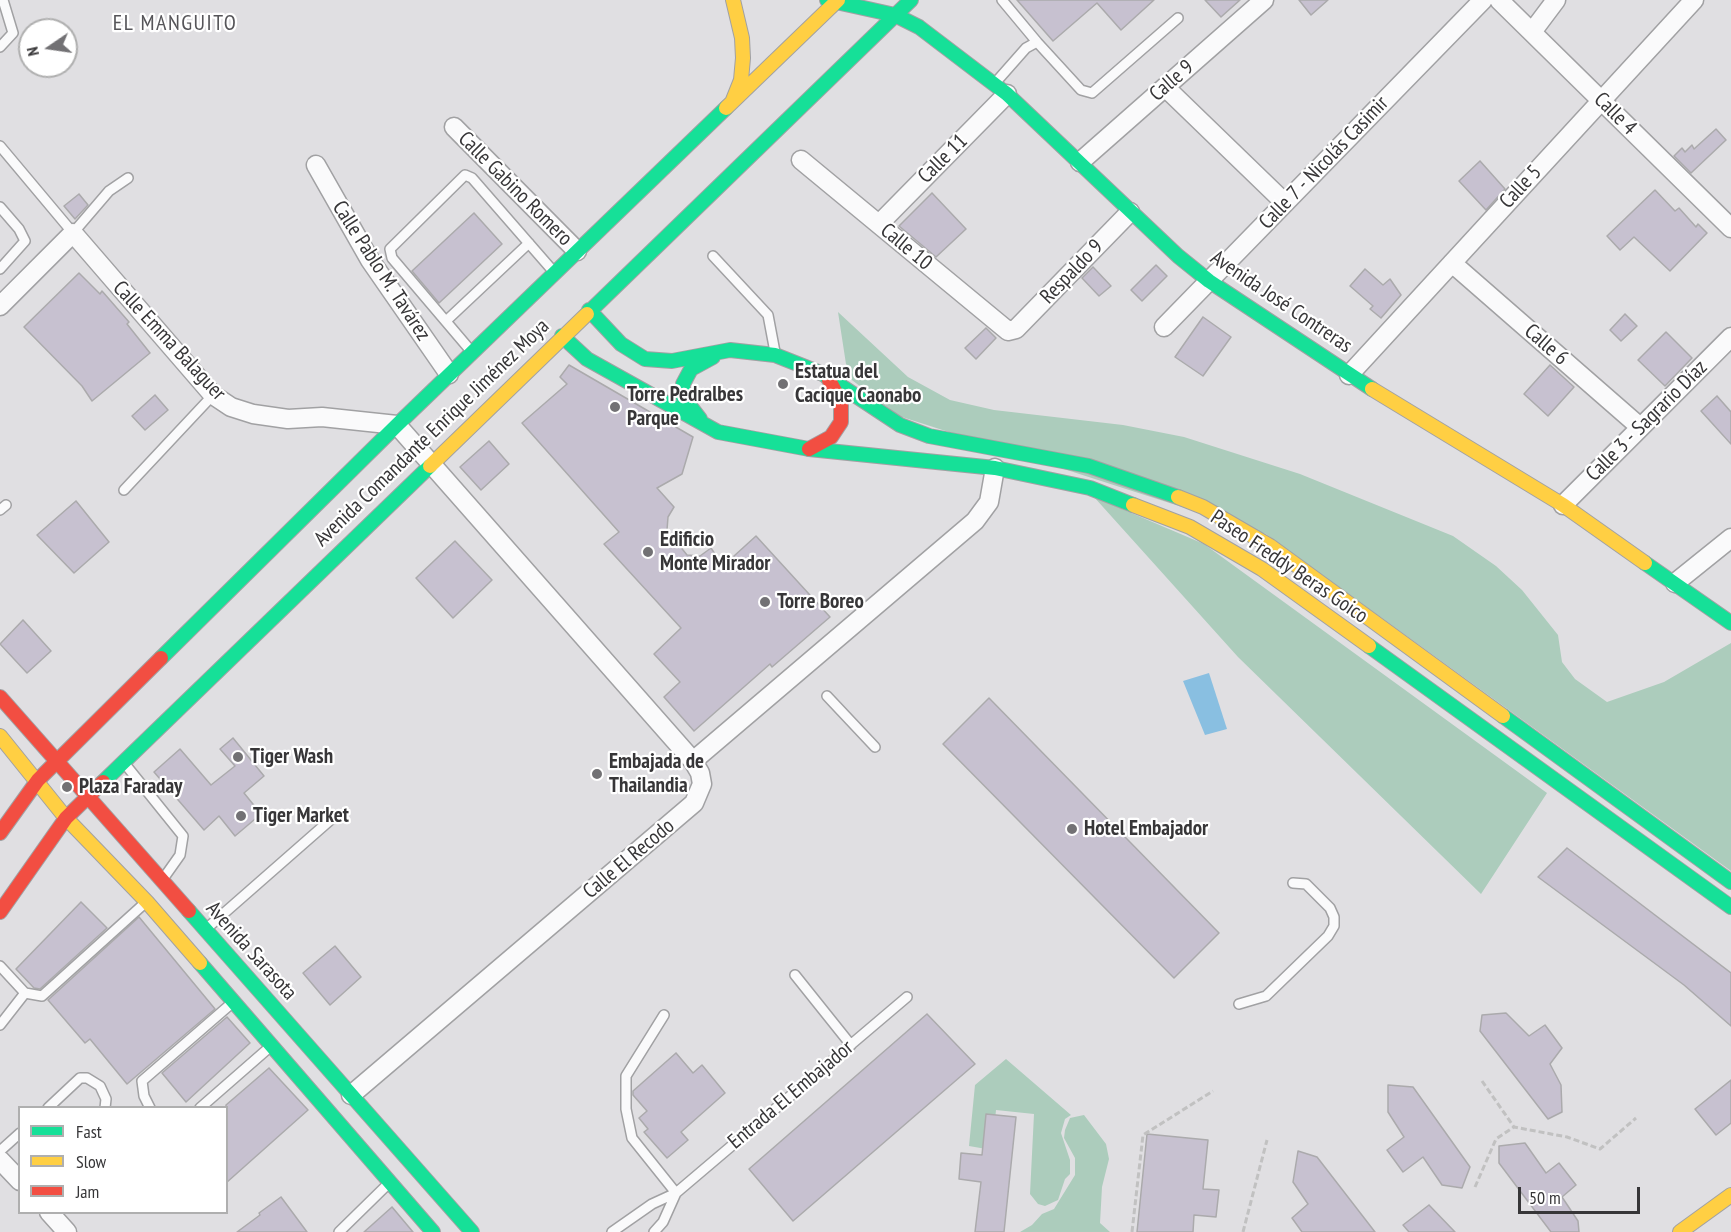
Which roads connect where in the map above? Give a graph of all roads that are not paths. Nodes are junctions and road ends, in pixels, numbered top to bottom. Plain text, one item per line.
1 (3, 0) edge
2 (733, 0) edge
3 (911, 0) edge
4 (1002, 0) edge
5 (1264, 0) edge
6 (1483, 0) edge
7 (1499, 0) edge
8 (1556, 0) edge
9 (1694, 0) edge
10 (834, 1) edge
11 (895, 15) junction
12 (1178, 18) dead end
13 (1532, 32) junction
14 (1037, 42) junction
15 (0, 47) edge
16 (1165, 87) junction
17 (1001, 89) junction
18 (733, 100) junction
19 (1602, 100) junction
20 (454, 128) dead end
21 (0, 146) edge
22 (801, 160) dead end
23 (1080, 162) junction
24 (316, 165) dead end
25 (128, 178) dead end
26 (1285, 203) junction
27 (0, 207) edge
28 (1130, 212) junction
29 (879, 224) junction
30 (1731, 228) edge
31 (73, 232) junction
32 (529, 243) junction
33 (577, 251) junction
34 (713, 256) dead end
35 (1452, 263) junction
36 (0, 269) edge
37 (555, 273) junction
38 (1209, 280) junction
39 (0, 306) edge
40 (589, 310) junction
41 (446, 321) junction
42 (1164, 327) dead end
43 (1012, 331) joint
44 (562, 336) junction
45 (1731, 337) edge
46 (730, 350) junction
47 (472, 352) junction
48 (775, 355) junction
49 (449, 374) junction
50 (823, 374) junction
51 (1349, 375) junction
52 (213, 396) junction
53 (397, 424) junction
54 (1640, 427) junction
55 (718, 432) junction
56 (808, 449) junction
57 (430, 463) junction
58 (995, 468) junction
59 (124, 489) dead end
60 (1563, 505) junction
61 (1731, 538) edge
62 (1675, 583) junction
63 (1731, 623) edge
64 (827, 696) dead end
65 (0, 697) edge
66 (0, 736) edge
67 (875, 747) dead end
68 (693, 761) junction
69 (56, 762) junction
70 (124, 762) junction
71 (38, 780) junction
72 (86, 798) junction
73 (1624, 806) junction
74 (336, 815) dead end
75 (66, 818) junction
76 (1612, 821) junction
77 (0, 833) edge
78 (161, 881) junction
79 (1731, 882) edge
80 (1293, 883) dead end
81 (147, 902) junction
82 (1731, 907) edge
83 (0, 912) edge
84 (205, 930) junction
85 (0, 966) edge
86 (795, 975) dead end
87 (25, 993) junction
88 (907, 997) dead end
89 (232, 1003) junction
90 (1239, 1004) dead end
91 (664, 1015) dead end
92 (0, 1025) edge
93 (851, 1045) junction
94 (271, 1046) junction
95 (351, 1095) junction
96 (49, 1106) edge
97 (105, 1106) edge
98 (149, 1106) edge
99 (201, 1106) edge
100 (18, 1135) edge
101 (0, 1151) edge
102 (0, 1160) edge
103 (18, 1179) edge
104 (390, 1182) junction
105 (676, 1193) junction
106 (1731, 1195) edge
107 (51, 1214) edge
108 (67, 1232) edge
109 (339, 1232) edge
110 (433, 1232) edge
111 (472, 1232) edge
112 (612, 1232) edge
113 (654, 1232) edge
114 (1680, 1232) edge

1 - 15 lane
2 - 18 main road
3 - 11 main road, Avenida Comandante Enrique Jiménez Moya
4 - 14 lane
5 - 16 street, Calle 9
6 - 26 street, Calle 7 - Nicolás Casimir
7 - 13 street, Calle 4
8 - 13 street
9 - 19 street, Calle 5
10 - 11 main road, Avenida José Contreras
10 - 18 main road, Avenida Comandante Enrique Jiménez Moya
11 - 17 main road, Avenida José Contreras
11 - 40 main road, Avenida Comandante Enrique Jiménez Moya
12 - 14 lane
13 - 19 street, Calle 4
14 - 17 lane
16 - 23 street, Calle 9
16 - 26 street
17 - 23 main road, Avenida José Contreras
17 - 29 street, Calle 11
18 - 33 main road, Avenida Comandante Enrique Jiménez Moya
19 - 30 street, Calle 4
19 - 35 street, Calle 5
20 - 33 street, Calle Gabino Romero
21 - 31 lane, Calle Emma Balaguer
22 - 29 street, Calle 10
23 - 28 main road, Avenida José Contreras
24 - 49 street, Calle Pablo M. Tavárez
25 - 31 lane
26 - 38 street, Calle 7 - Nicolás Casimir
27 - 36 lane
28 - 38 main road, Avenida José Contreras
28 - 43 street, Respaldo 9
29 - 43 street, Calle 10
31 - 39 street
31 - 52 street, Calle Emma Balaguer
32 - 37 lane
32 - 41 lane
32 - 41 lane
33 - 37 main road, Avenida Comandante Enrique Jiménez Moya
34 - 48 lane
35 - 51 street, Calle 5
35 - 54 street, Calle 6
37 - 47 main road, Avenida Comandante Enrique Jiménez Moya
38 - 42 street, Calle 7 - Nicolás Casimir
38 - 51 main road, Avenida José Contreras
40 - 44 main road, Avenida Comandante Enrique Jiménez Moya
40 - 46 main road, Paseo Freddy Beras Goico
41 - 47 lane
44 - 55 main road, Paseo Freddy Beras Goico
44 - 57 main road, Avenida Comandante Enrique Jiménez Moya
45 - 54 street, Calle 3 - Sagrario Díaz
46 - 48 main road, Paseo Freddy Beras Goico
46 - 55 main road
47 - 49 main road, Avenida Comandante Enrique Jiménez Moya
48 - 50 main road, Paseo Freddy Beras Goico
49 - 53 main road, Avenida Comandante Enrique Jiménez Moya
50 - 56 main road
50 - 73 main road, Paseo Freddy Beras Goico
51 - 60 main road, Avenida José Contreras
52 - 53 street, Calle Emma Balaguer
52 - 59 lane
53 - 57 street, Calle El Recodo
53 - 69 main road, Avenida Comandante Enrique Jiménez Moya
54 - 60 street, Calle 3 - Sagrario Díaz
55 - 56 main road, Paseo Freddy Beras Goico
56 - 58 main road, Paseo Freddy Beras Goico
57 - 68 street, Calle El Recodo
57 - 70 main road, Avenida Comandante Enrique Jiménez Moya
58 - 68 street
58 - 76 main road, Paseo Freddy Beras Goico
60 - 62 main road, Avenida José Contreras
61 - 62 street
62 - 63 main road, Avenida José Contreras
64 - 67 lane
65 - 69 main road, Avenida Sarasota
66 - 71 main road
68 - 95 street, Calle El Recodo
69 - 71 main road, Avenida Comandante Enrique Jiménez Moya
69 - 72 main road, Avenida Sarasota
70 - 72 main road, Avenida Comandante Enrique Jiménez Moya
70 - 78 lane
71 - 75 main road
71 - 77 main road, Avenida Comandante Enrique Jiménez Moya
72 - 75 main road, Avenida Comandante Enrique Jiménez Moya
72 - 78 main road, Avenida Sarasota
73 - 76 main road
73 - 79 main road, Paseo Freddy Beras Goico
74 - 84 lane
75 - 81 main road
75 - 83 main road, Avenida Comandante Enrique Jiménez Moya
76 - 82 main road, Paseo Freddy Beras Goico
78 - 84 main road, Avenida Sarasota
80 - 90 lane
81 - 87 lane
81 - 89 main road
84 - 95 main road, Avenida Sarasota
85 - 87 lane
86 - 93 lane
87 - 92 lane
88 - 93 lane, Entrada El Embajador
89 - 94 main road
89 - 98 lane
91 - 105 lane
93 - 105 lane, Entrada El Embajador
94 - 99 lane
94 - 104 main road
95 - 111 main road, Avenida Sarasota
96 - 97 lane
100 - 101 lane
102 - 103 street
104 - 109 lane
104 - 110 main road
105 - 112 lane, Entrada El Embajador
105 - 113 lane, Entrada El Embajador
106 - 114 main road
107 - 108 street

